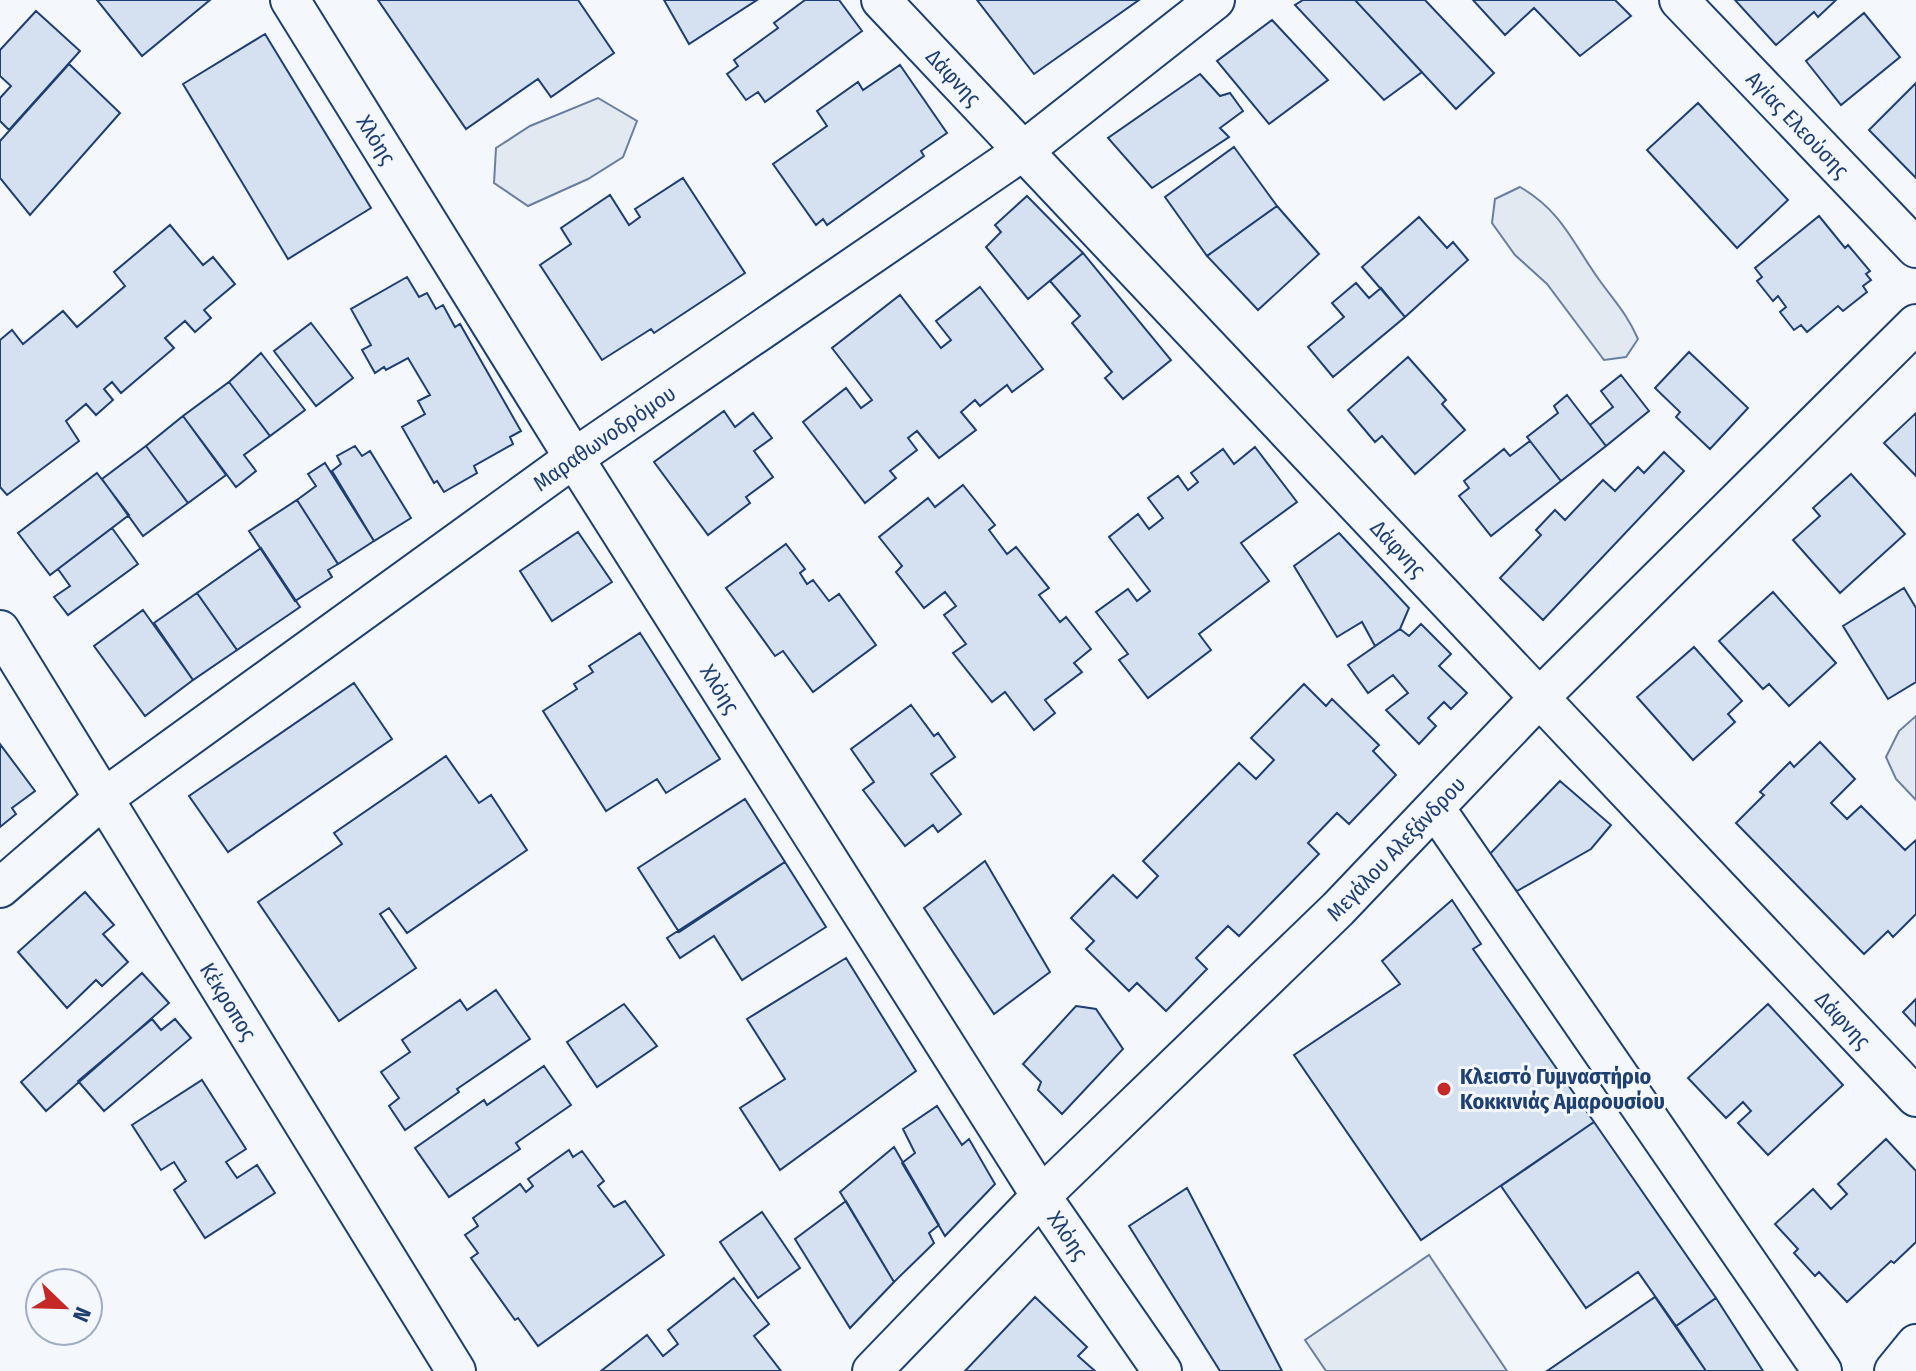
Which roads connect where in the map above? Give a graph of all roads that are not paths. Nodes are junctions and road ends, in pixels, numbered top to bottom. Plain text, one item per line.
1 (290, 0) edge
2 (881, 0) edge
3 (1215, 0) edge
4 (1679, 0) edge
5 (1023, 151) junction
6 (1916, 248) edge
7 (1916, 324) edge
8 (574, 458) junction
9 (0, 630) edge
10 (1539, 698) junction
11 (104, 798) junction
12 (1435, 808) junction
13 (0, 888) edge
14 (1916, 1097) edge
15 (1041, 1196) junction
16 (1916, 1344) edge
17 (456, 1371) edge
18 (872, 1371) edge
19 (1162, 1371) edge
20 (1822, 1371) edge
21 (1894, 1371) edge

1 - 8 street, Χλόης
2 - 5 street, Δάφνης
3 - 5 street, Μαραθωνοδρόμου
4 - 6 street, Αγίας Ελεούσης
5 - 8 street, Μαραθωνοδρόμου
5 - 10 street, Δάφνης
7 - 10 street, Μεγάλου Αλεξάνδρου
8 - 11 street, Μαραθωνοδρόμου
8 - 15 street, Χλόης
9 - 11 street, Κέκροπος
10 - 12 street, Μεγάλου Αλεξάνδρου
10 - 14 street, Δάφνης
11 - 13 street, Μαραθωνοδρόμου
11 - 17 street, Κέκροπος
12 - 15 street, Μεγάλου Αλεξάνδρου
12 - 20 street
15 - 18 street, Μεγάλου Αλεξάνδρου
15 - 19 street, Χλόης
16 - 21 street

